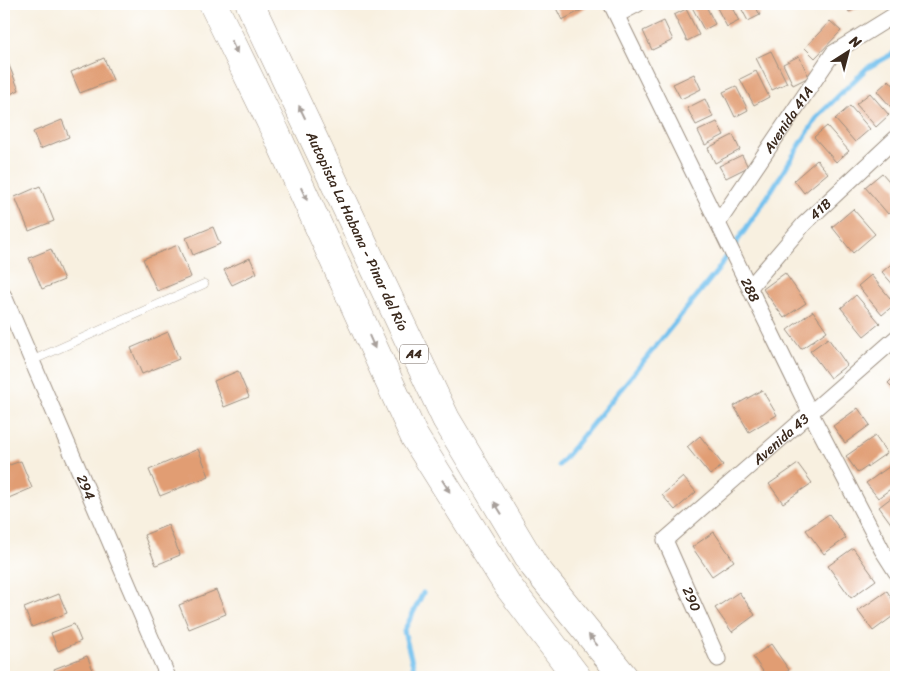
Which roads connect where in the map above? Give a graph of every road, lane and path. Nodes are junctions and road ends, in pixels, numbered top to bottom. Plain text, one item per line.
1 (213, 4) edge
2 (250, 4) edge
3 (638, 4) edge
4 (614, 9) edge
5 (896, 14) edge
6 (896, 138) edge
7 (718, 223) junction
8 (204, 284) dead end
9 (750, 287) junction
10 (4, 296) edge
11 (896, 338) edge
12 (31, 362) junction
13 (811, 414) junction
14 (665, 540) joint
15 (895, 566) edge
16 (718, 659) dead end
17 (168, 677) edge
18 (577, 677) edge
19 (624, 677) edge

1 -> 18 highway, A4
19 -> 2 highway, Autopista La Habana - Pinar del Río / A4
3 - 4 street
4 - 7 street, 288
5 - 7 street, Avenida 41A
6 - 9 street, 41B
7 - 9 street, 288
8 - 12 lane
9 - 13 street, 288
10 - 12 street, 294
11 - 13 street, Avenida 43
12 - 17 street, 294
13 - 14 street, Avenida 43
13 - 15 street, 288
14 - 16 street, 290

